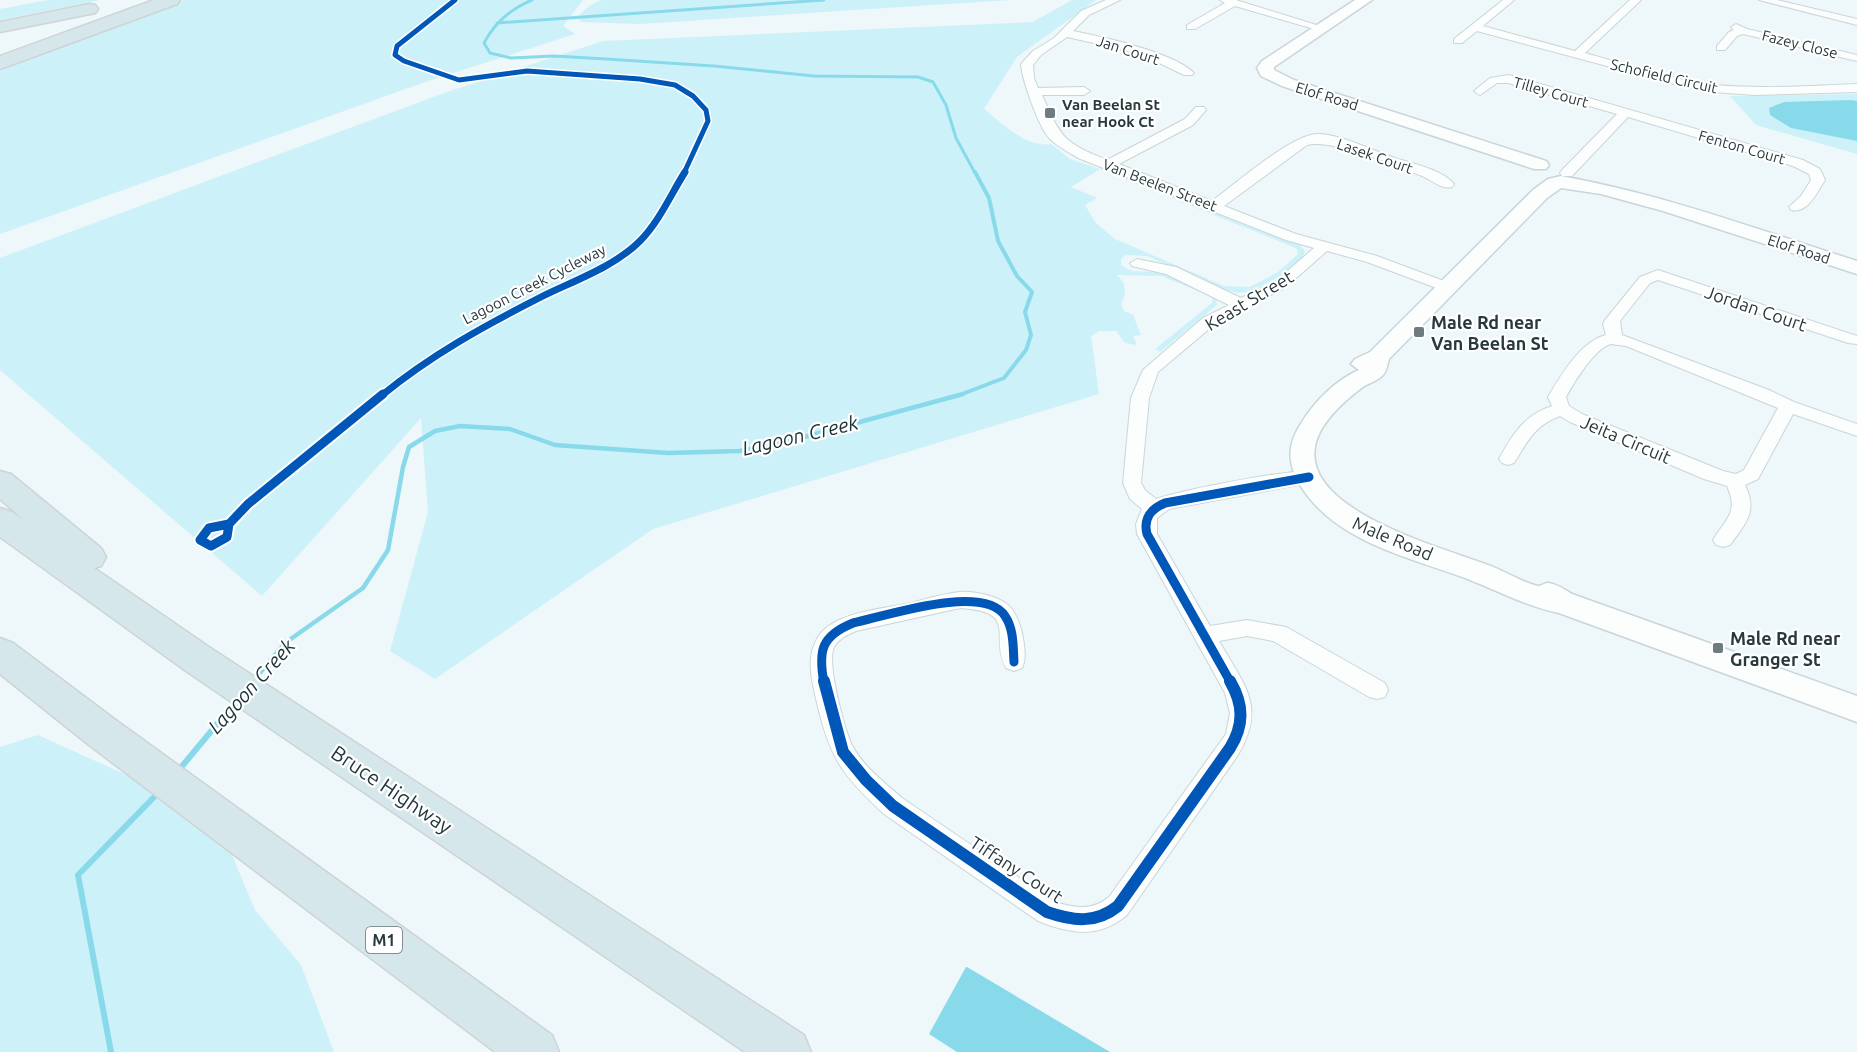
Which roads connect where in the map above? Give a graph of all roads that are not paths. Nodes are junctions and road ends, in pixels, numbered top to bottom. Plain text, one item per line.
1 (125, 0) edge
2 (135, 0) edge
3 (144, 0) edge
4 (171, 0) edge
5 (1114, 0) edge
6 (1365, 0) edge
7 (1509, 0) edge
8 (1636, 0) edge
9 (1764, 0) edge
10 (1229, 1) edge
11 (1857, 22) edge
12 (0, 27) edge
13 (1191, 27) dead end
14 (1475, 27) junction
15 (1322, 28) junction
16 (1065, 33) junction
17 (1458, 41) dead end
18 (0, 43) edge
19 (1721, 48) dead end
20 (1577, 55) junction
21 (1857, 58) edge
22 (0, 63) edge
23 (1188, 74) dead end
24 (1857, 88) edge
25 (1084, 91) dead end
26 (1480, 91) dead end
27 (1033, 92) junction
28 (1200, 110) dead end
29 (1625, 113) junction
30 (1108, 165) junction
31 (1553, 175) junction
32 (1446, 184) dead end
33 (1214, 206) junction
34 (1796, 207) dead end
35 (1323, 247) junction
36 (1137, 263) dead end
37 (1857, 268) edge
38 (1447, 287) junction
39 (1240, 304) junction
40 (1614, 339) junction
41 (1854, 340) dead end
42 (1788, 406) junction
43 (1562, 409) junction
44 (1857, 430) edge
45 (1508, 459) dead end
46 (1309, 477) junction
47 (1734, 480) junction
48 (0, 482) edge
49 (1154, 508) junction
50 (0, 520) edge
51 (1723, 540) dead end
52 (1207, 635) junction
53 (0, 653) edge
54 (199, 660) junction
55 (1014, 662) dead end
56 (1377, 690) dead end
57 (1857, 709) edge
58 (535, 1052) edge
59 (788, 1052) edge

1 - 12 highway
2 - 18 highway
3 - 18 highway
4 - 22 highway
5 - 16 street, Van Beelen Street
6 - 15 street, Elof Road
7 - 14 street
8 - 20 street
9 - 11 street
10 - 13 street
10 - 15 street
14 - 17 street
14 - 20 street, Schofield Circuit
15 - 31 street, Elof Road
16 - 23 street, Jan Court
16 - 27 street, Van Beelen Street
19 - 21 street, Fazey Close
20 - 24 street, Schofield Circuit
25 - 27 street
26 - 29 street, Tilley Court
27 - 30 street, Van Beelen Street
28 - 30 street
29 - 31 street
29 - 34 street, Fenton Court
30 - 33 street, Van Beelen Street
31 - 37 street, Elof Road
31 - 38 street, Male Road
32 - 33 street, Lasek Court
33 - 35 street, Van Beelen Street
35 - 38 street, Van Beelen Street
35 - 39 street, Keast Street
36 - 39 street
38 - 46 street, Male Road
39 - 49 street, Keast Street
40 - 41 street, Jordan Court
40 - 42 street
40 - 43 street, Jeita Circuit
42 - 44 street
42 - 47 street
43 - 45 street
43 - 47 street, Jeita Circuit
46 - 49 street
46 - 57 street, Male Road
47 - 51 street
48 - 54 highway
49 - 52 street, Tiffany Court
50 - 54 highway, Bruce Highway
52 - 55 street, Tiffany Court
52 - 56 street
53 - 58 highway, M1
54 - 59 highway, Bruce Highway

